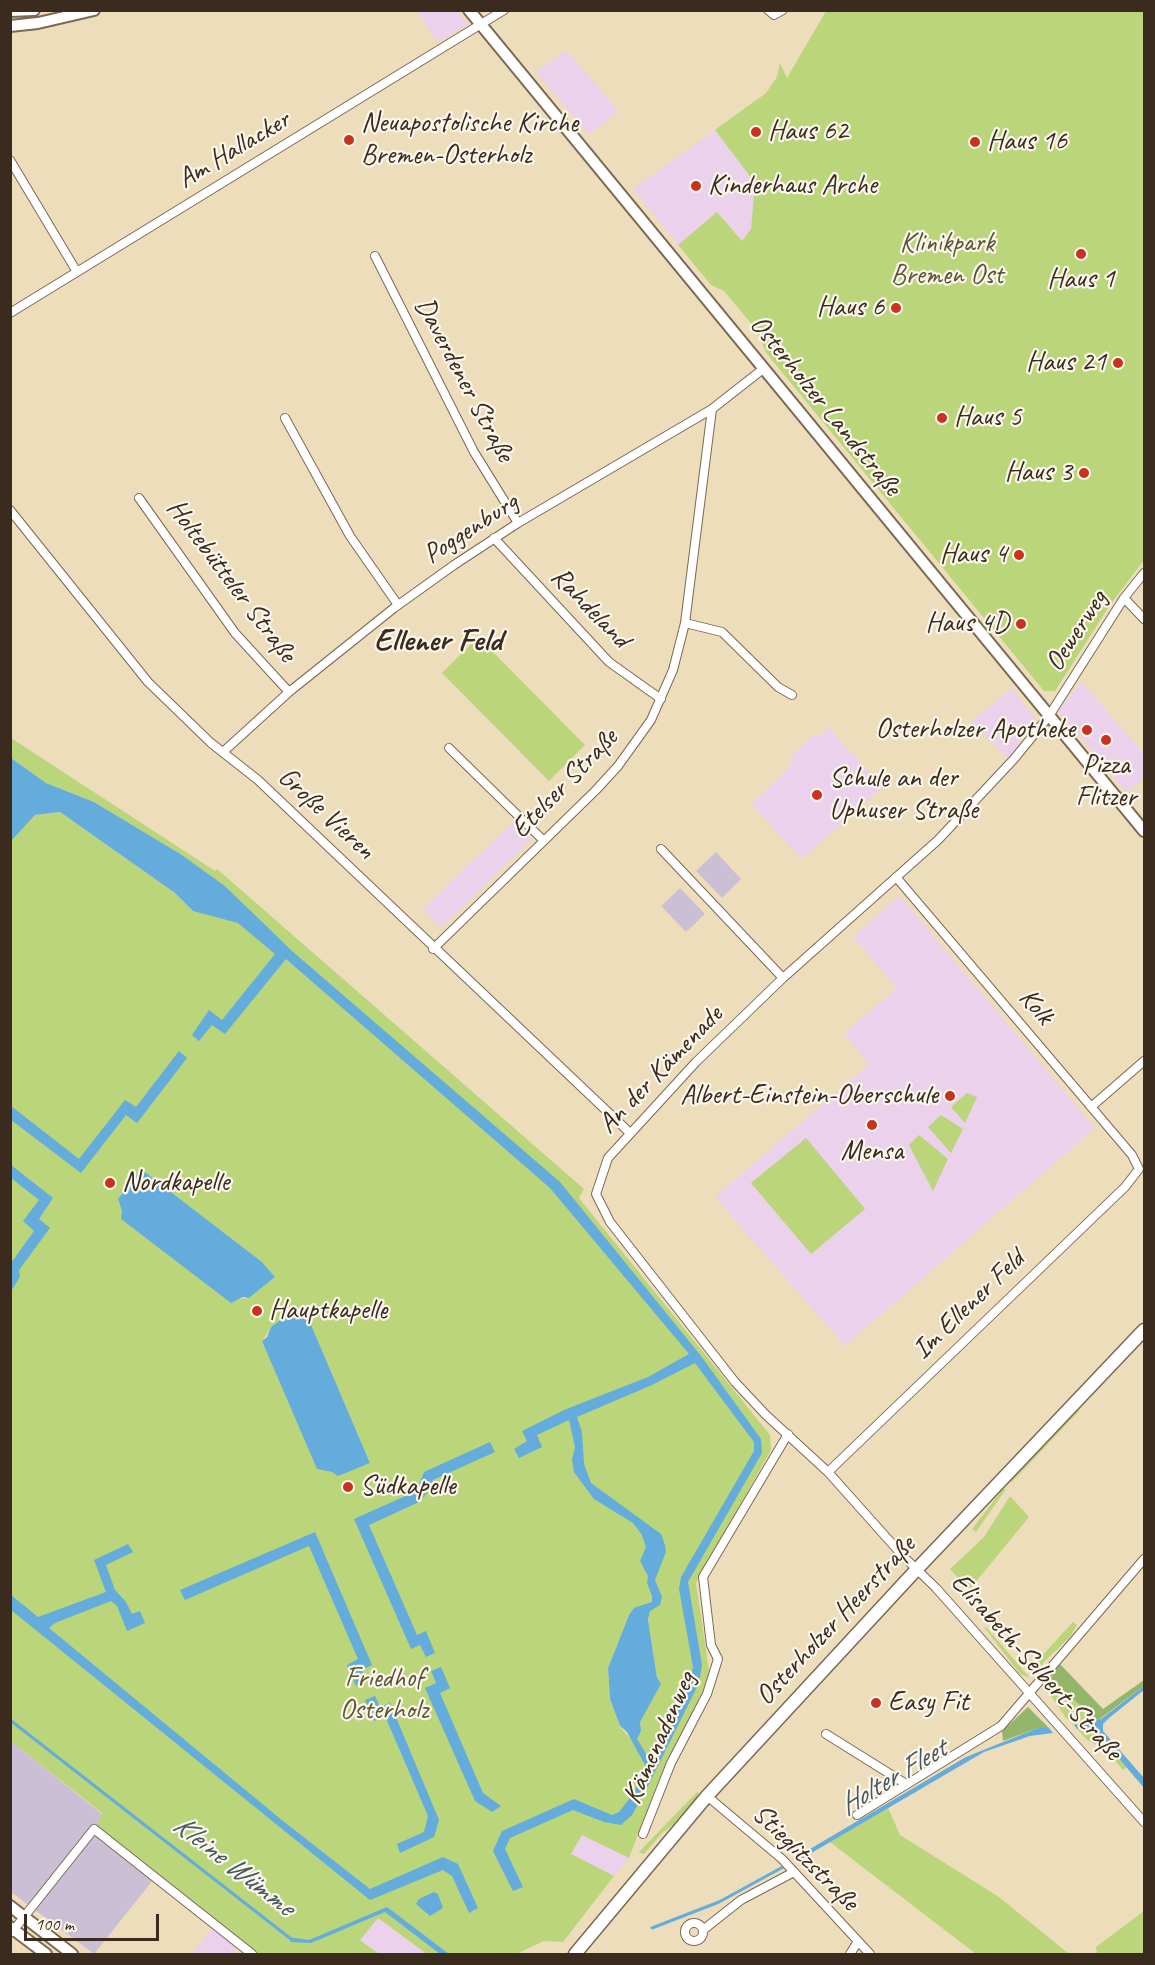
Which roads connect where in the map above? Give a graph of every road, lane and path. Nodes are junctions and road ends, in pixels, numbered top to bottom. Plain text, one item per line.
1 (34, 10) edge
2 (94, 10) edge
3 (469, 10) edge
4 (504, 10) edge
5 (768, 10) edge
6 (783, 10) edge
7 (10, 11) edge
8 (480, 25) junction
9 (10, 26) edge
10 (10, 160) edge
11 (375, 256) dead end
12 (77, 272) junction
13 (10, 312) edge
14 (763, 369) junction
15 (712, 409) junction
16 (285, 418) dead end
17 (139, 498) dead end
18 (10, 510) edge
19 (518, 523) junction
20 (494, 538) junction
21 (1144, 573) edge
22 (1124, 598) junction
23 (398, 605) junction
24 (1144, 620) edge
25 (685, 623) junction
26 (289, 692) junction
27 (792, 695) dead end
28 (661, 699) junction
29 (1049, 716) junction
30 (448, 748) dead end
31 (222, 752) junction
32 (1144, 831) edge
33 (543, 840) junction
34 (661, 849) dead end
35 (896, 877) junction
36 (433, 949) junction
37 (783, 978) junction
38 (1144, 1060) edge
39 (1091, 1107) junction
40 (630, 1132) junction
41 (1139, 1169) joint
42 (1144, 1330) edge
43 (788, 1434) junction
44 (828, 1472) junction
45 (1144, 1559) edge
46 (917, 1569) junction
47 (1028, 1691) junction
48 (826, 1734) dead end
49 (906, 1785) junction
50 (707, 1796) junction
51 (857, 1815) dead end
52 (1144, 1822) edge
53 (643, 1834) dead end
54 (794, 1872) junction
55 (10, 1906) edge
56 (24, 1917) junction
57 (12, 1930) edge
58 (703, 1930) dead end
59 (857, 1943) junction
60 (46, 1954) edge
61 (72, 1954) edge
62 (252, 1954) edge
63 (575, 1954) edge
64 (850, 1954) edge
65 (870, 1954) edge

1 - 7 main road
2 - 9 main road
3 - 8 main road, Osterholzer Landstraße
4 - 8 street, Am Hallacker
5 - 6 street
8 - 12 street, Am Hallacker
8 - 14 main road, Osterholzer Landstraße
10 - 12 street
11 - 19 street, Daverdener Straße
12 - 13 street, Am Hallacker
14 - 15 street, Poggenburg
14 - 29 main road, Osterholzer Landstraße
15 - 19 street, Poggenburg
15 - 25 street, Etelser Straße
16 - 23 street
17 - 26 street, Holtebütteler Straße
18 - 31 street, Große Vieren
19 - 20 street, Poggenburg
20 - 23 street, Poggenburg
20 - 28 street, Rahdeland
21 - 22 street, Oewerweg
22 - 24 street
22 - 29 street, Oewerweg
23 - 26 street, Poggenburg
25 - 27 street
25 - 28 street, Etelser Straße
26 - 31 street, Poggenburg
28 - 33 street, Etelser Straße
29 - 32 main road, Osterholzer Landstraße
29 - 35 street, An der Kämenade
30 - 33 street
31 - 36 street, Große Vieren
33 - 36 street, Etelser Straße
34 - 37 street
35 - 37 street, An der Kämenade
35 - 39 street, Kolk
36 - 40 street, Große Vieren
37 - 40 street, An der Kämenade
38 - 39 street
39 - 41 street, Kolk
40 - 43 street, An der Kämenade
41 - 44 street, Im Ellener Feld
42 - 46 main road, Osterholzer Heerstraße
43 - 44 street, An der Kämenade
43 - 53 street, Kämenadenweg
44 - 46 street, An der Kämenade
45 - 47 street
46 - 47 street, Elisabeth-Selbert-Straße
46 - 50 main road, Osterholzer Heerstraße
47 - 49 street
47 - 52 street, Elisabeth-Selbert-Straße
48 - 49 street
49 - 51 street
50 - 54 street, Stieglitzstraße
50 - 63 main road, Osterholzer Heerstraße
54 - 58 street
54 - 59 street, Stieglitzstraße
55 - 56 main road
56 - 57 street
56 - 61 main road
56 - 62 street
57 - 60 main road
59 - 64 street
59 - 65 street, Stieglitzstraße

